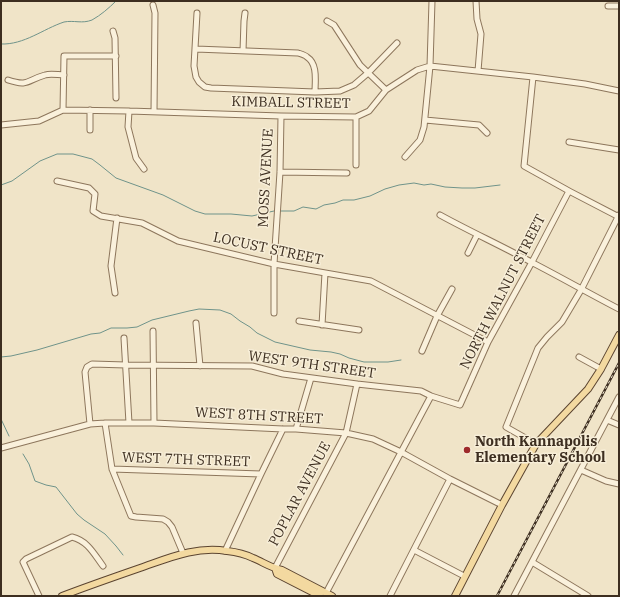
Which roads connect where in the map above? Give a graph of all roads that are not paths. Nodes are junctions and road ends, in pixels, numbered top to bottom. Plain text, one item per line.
1 (432, 1) edge
2 (476, 1) edge
3 (152, 5) dead end
4 (608, 6) dead end
5 (619, 6) edge
6 (196, 13) dead end
7 (245, 13) dead end
8 (327, 21) dead end
9 (113, 31) dead end
10 (397, 43) dead end
11 (196, 49) junction
12 (243, 51) junction
13 (116, 56) junction
14 (430, 66) junction
15 (478, 71) junction
16 (368, 73) junction
17 (64, 75) junction
18 (533, 77) junction
19 (8, 80) dead end
20 (386, 90) junction
21 (619, 91) edge
22 (315, 92) junction
23 (116, 98) dead end
24 (63, 110) junction
25 (90, 110) junction
26 (129, 111) junction
27 (154, 112) junction
28 (281, 116) junction
29 (356, 117) junction
30 (425, 120) junction
31 (1, 125) edge
32 (90, 130) dead end
33 (487, 133) dead end
34 (569, 142) dead end
35 (619, 150) edge
36 (405, 157) dead end
37 (356, 165) dead end
38 (144, 169) dead end
39 (280, 172) junction
40 (347, 173) dead end
41 (57, 181) dead end
42 (569, 191) junction
43 (440, 215) dead end
44 (619, 216) edge
45 (117, 218) junction
46 (477, 235) junction
47 (468, 253) dead end
48 (532, 262) junction
49 (274, 264) junction
50 (325, 273) junction
51 (452, 289) dead end
52 (581, 290) junction
53 (115, 293) dead end
54 (619, 309) edge
55 (274, 313) dead end
56 (437, 316) junction
57 (299, 321) dead end
58 (196, 323) dead end
59 (322, 325) junction
60 (359, 330) dead end
61 (153, 331) dead end
62 (619, 335) edge
63 (124, 338) dead end
64 (488, 342) junction
65 (422, 351) dead end
66 (579, 357) dead end
67 (126, 366) junction
68 (153, 366) junction
69 (200, 366) junction
70 (601, 369) junction
71 (311, 378) junction
72 (357, 384) junction
73 (431, 396) junction
74 (619, 397) edge
75 (460, 405) joint
76 (607, 420) junction
77 (105, 423) junction
78 (129, 423) junction
79 (154, 423) junction
80 (90, 424) junction
81 (619, 425) edge
82 (296, 428) junction
83 (283, 429) junction
84 (346, 432) junction
85 (536, 444) junction
86 (1, 448) edge
87 (401, 452) junction
88 (112, 470) junction
89 (581, 470) junction
90 (261, 474) junction
91 (450, 479) junction
92 (619, 484) edge
93 (502, 505) junction
94 (414, 550) junction
95 (225, 551) junction
96 (183, 553) junction
97 (532, 562) junction
98 (103, 566) dead end
99 (275, 568) junction
100 (464, 576) junction
101 (77, 593) edge
102 (311, 594) edge
103 (329, 595) edge
104 (39, 596) edge
105 (64, 596) edge
106 (320, 596) edge
107 (390, 596) edge
108 (454, 596) edge
109 (514, 596) edge
110 (588, 596) edge

1 - 14 street
2 - 15 street
3 - 27 street
4 - 5 street
6 - 11 street
7 - 12 street
8 - 16 street
9 - 13 street
10 - 16 street
11 - 12 street
11 - 22 street
12 - 22 street
13 - 17 street
13 - 23 street
14 - 15 street, KIMBALL STREET
14 - 20 street, KIMBALL STREET
14 - 30 street
15 - 18 street, KIMBALL STREET
16 - 20 street
16 - 22 street
17 - 19 street
17 - 24 street
18 - 21 street, KIMBALL STREET
18 - 42 street
20 - 29 street, KIMBALL STREET
24 - 25 street, KIMBALL STREET
24 - 31 street
25 - 26 street, KIMBALL STREET
25 - 32 street
26 - 27 street, KIMBALL STREET
26 - 38 street
27 - 28 street, KIMBALL STREET
28 - 29 street, KIMBALL STREET
28 - 39 street, MOSS AVENUE
29 - 37 street
30 - 33 street
30 - 36 street
34 - 35 street
39 - 40 street
39 - 49 street, MOSS AVENUE
41 - 45 street, LOCUST STREET
42 - 44 street
42 - 48 street, NORTH WALNUT STREET
43 - 46 street
44 - 52 street
45 - 49 street, LOCUST STREET
45 - 53 street
46 - 47 street
46 - 48 street
48 - 52 street
48 - 64 street, NORTH WALNUT STREET
49 - 50 street, LOCUST STREET
49 - 55 street, MOSS AVENUE
50 - 56 street, LOCUST STREET
50 - 59 street
51 - 56 street
52 - 54 street
52 - 85 street
56 - 64 street, LOCUST STREET
56 - 65 street
57 - 59 street
58 - 69 street
59 - 60 street
61 - 68 street
62 - 70 main road
63 - 67 street
64 - 75 street, NORTH WALNUT STREET
66 - 70 street
67 - 68 street, WEST 9TH STREET
67 - 78 street
67 - 80 street, WEST 9TH STREET
68 - 69 street, WEST 9TH STREET
68 - 79 street
69 - 71 street, WEST 9TH STREET
70 - 85 main road
71 - 72 street, WEST 9TH STREET
71 - 82 street
72 - 73 street, WEST 9TH STREET
72 - 84 street, POPLAR AVENUE
73 - 75 street, WEST 9TH STREET
73 - 87 street
74 - 76 street
76 - 81 street
76 - 89 street
77 - 78 street, WEST 8TH STREET
77 - 80 street, WEST 8TH STREET
77 - 88 street
78 - 79 street, WEST 8TH STREET
79 - 83 street, WEST 8TH STREET
80 - 86 street, WEST 8TH STREET
82 - 83 street, WEST 8TH STREET
82 - 84 street, WEST 8TH STREET
83 - 90 street
84 - 87 street, WEST 8TH STREET
84 - 99 street, POPLAR AVENUE
85 - 93 main road
87 - 91 street, WEST 8TH STREET
87 - 103 street
88 - 90 street, WEST 7TH STREET
88 - 96 street
89 - 92 street
89 - 97 street
90 - 95 street
91 - 93 street, WEST 8TH STREET
91 - 94 street
93 - 100 main road
94 - 100 street
94 - 107 street
95 - 96 main road
95 - 99 main road
96 - 101 main road
97 - 109 street
97 - 110 street
98 - 104 street
99 - 102 main road
99 - 103 main road
100 - 108 main road
101 - 105 main road
102 - 106 main road

